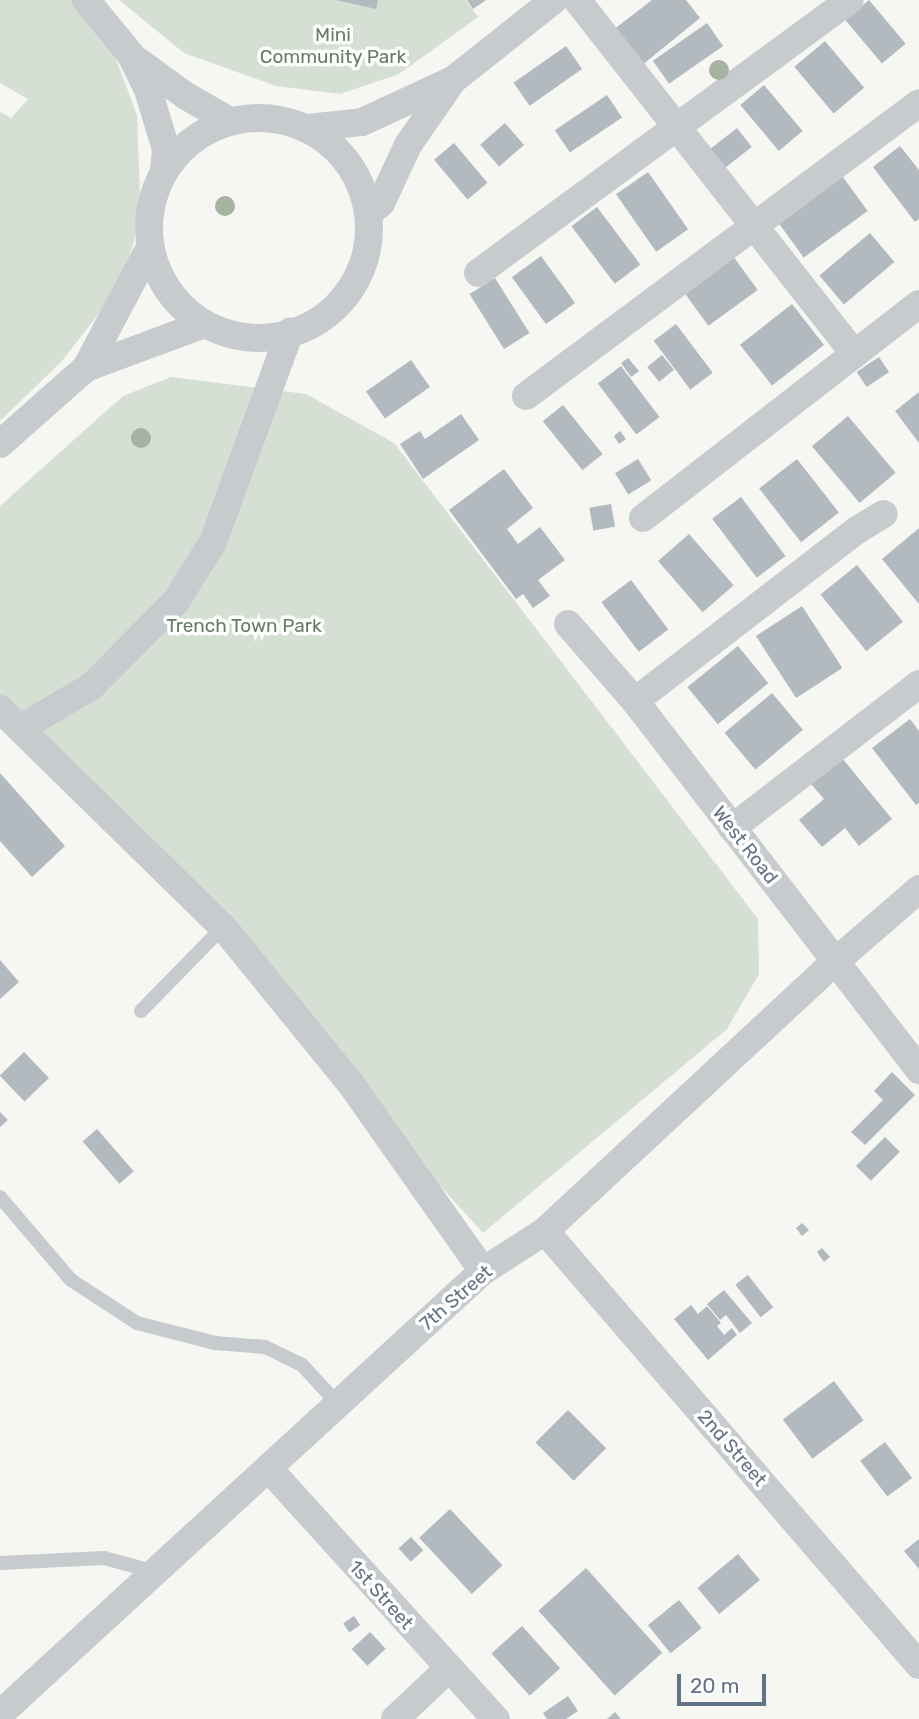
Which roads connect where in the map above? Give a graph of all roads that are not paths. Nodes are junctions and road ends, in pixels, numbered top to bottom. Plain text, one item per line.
1 (86, 0) edge
2 (554, 0) edge
3 (577, 0) edge
4 (849, 0) edge
5 (131, 55) junction
6 (453, 80) junction
7 (919, 103) edge
8 (230, 121) junction
9 (677, 127) junction
10 (307, 128) junction
11 (164, 172) junction
12 (370, 212) junction
13 (755, 226) junction
14 (148, 251) junction
15 (478, 273) dead end
16 (919, 304) edge
17 (204, 324) junction
18 (290, 332) junction
19 (855, 354) junction
20 (86, 368) junction
21 (526, 396) dead end
22 (0, 444) edge
23 (884, 514) dead end
24 (643, 518) dead end
25 (568, 624) dead end
26 (919, 684) edge
27 (635, 701) junction
28 (0, 709) edge
29 (21, 728) junction
30 (732, 828) junction
31 (919, 889) edge
32 (223, 927) junction
33 (835, 961) junction
34 (141, 1011) dead end
35 (919, 1070) edge
36 (0, 1197) edge
37 (545, 1231) junction
38 (483, 1271) junction
39 (339, 1405) junction
40 (269, 1469) junction
41 (0, 1563) edge
42 (156, 1572) junction
43 (919, 1665) edge
44 (448, 1669) junction
45 (0, 1714) edge
46 (395, 1719) edge
47 (495, 1719) edge

1 - 5 street
2 - 6 street
3 - 9 street
4 - 9 street
5 - 8 street
5 - 11 street
6 - 10 street
6 - 12 street
7 - 13 street
8 - 10 street
8 - 11 street
9 - 13 street
9 - 15 street
10 - 12 street
11 - 14 street
12 - 18 street
13 - 19 street
13 - 21 street
14 - 17 street
14 - 20 street
16 - 19 street
17 - 18 street
17 - 20 street
18 - 29 street
19 - 24 street
20 - 22 street
23 - 27 street
25 - 27 street, West Road
26 - 30 street
27 - 30 street, West Road
28 - 29 street
29 - 32 street
30 - 33 street, West Road
31 - 33 street, 7th Street
32 - 34 lane
32 - 38 street
33 - 35 street, West Road
33 - 37 street, 7th Street
36 - 39 lane
37 - 38 street, 7th Street
37 - 43 street, 2nd Street
38 - 39 street, 7th Street
39 - 40 street, 7th Street
40 - 42 street, 7th Street
40 - 44 street, 1st Street
41 - 42 lane
42 - 45 street, 7th Street
44 - 46 street
44 - 47 street, 1st Street

